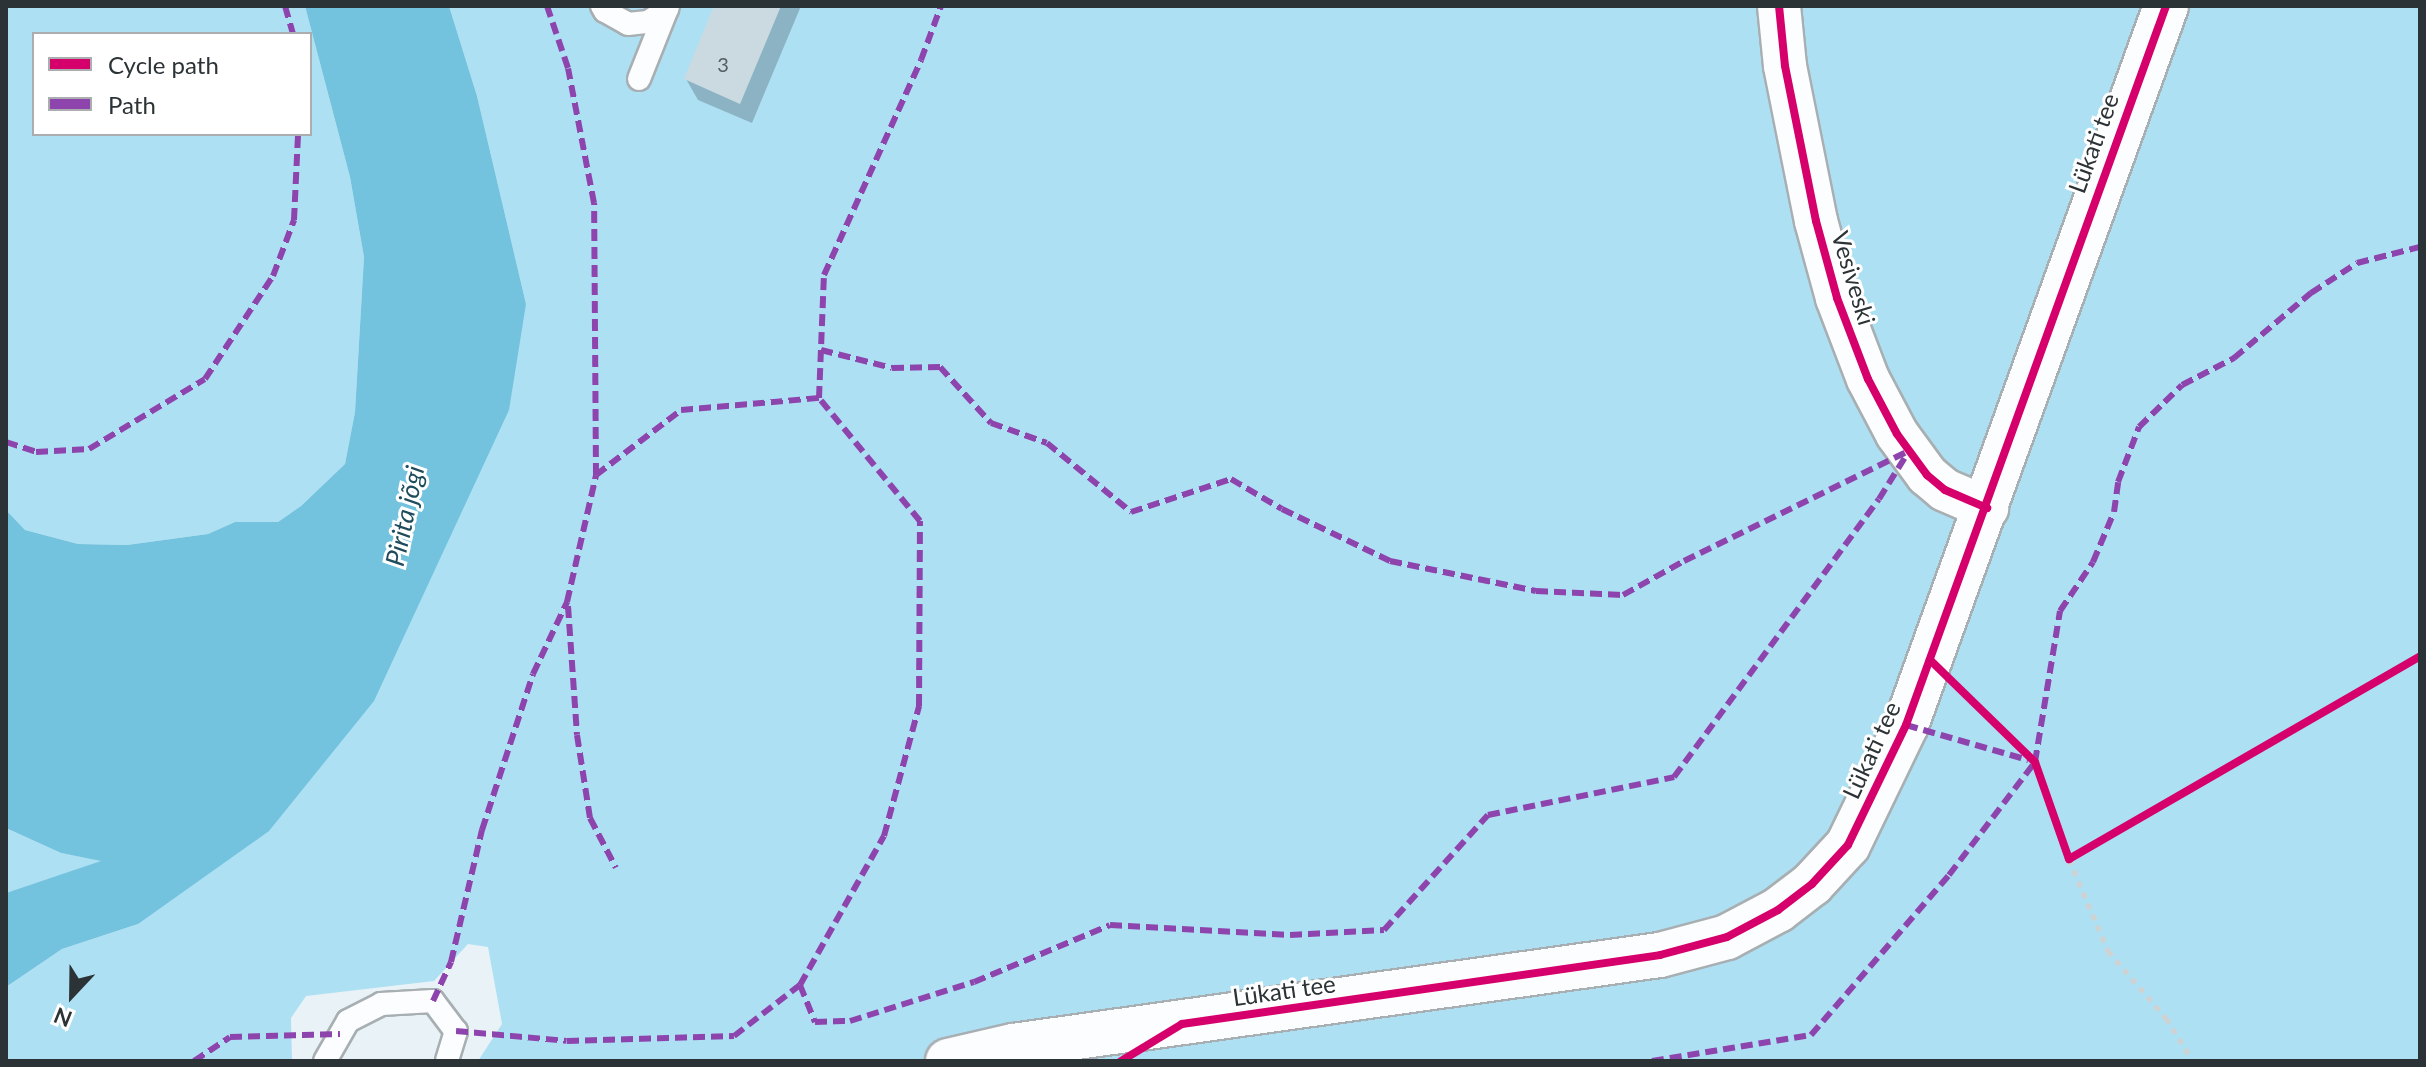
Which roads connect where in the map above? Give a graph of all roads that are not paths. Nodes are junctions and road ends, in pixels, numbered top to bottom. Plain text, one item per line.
1 (602, 6) edge
2 (1779, 6) edge
3 (2166, 6) edge
4 (668, 8) edge
5 (639, 79) dead end
6 (1987, 508) junction
7 (1182, 1024) junction
8 (325, 1061) edge
9 (447, 1061) edge
10 (948, 1061) edge
11 (1121, 1061) edge

1 - 4 lane
2 - 6 street, Vesiveski
3 - 6 main road, Lükati tee
4 - 5 lane
6 - 7 main road, Lükati tee
7 - 10 main road, Lükati tee
7 - 11 main road
8 - 9 lane

